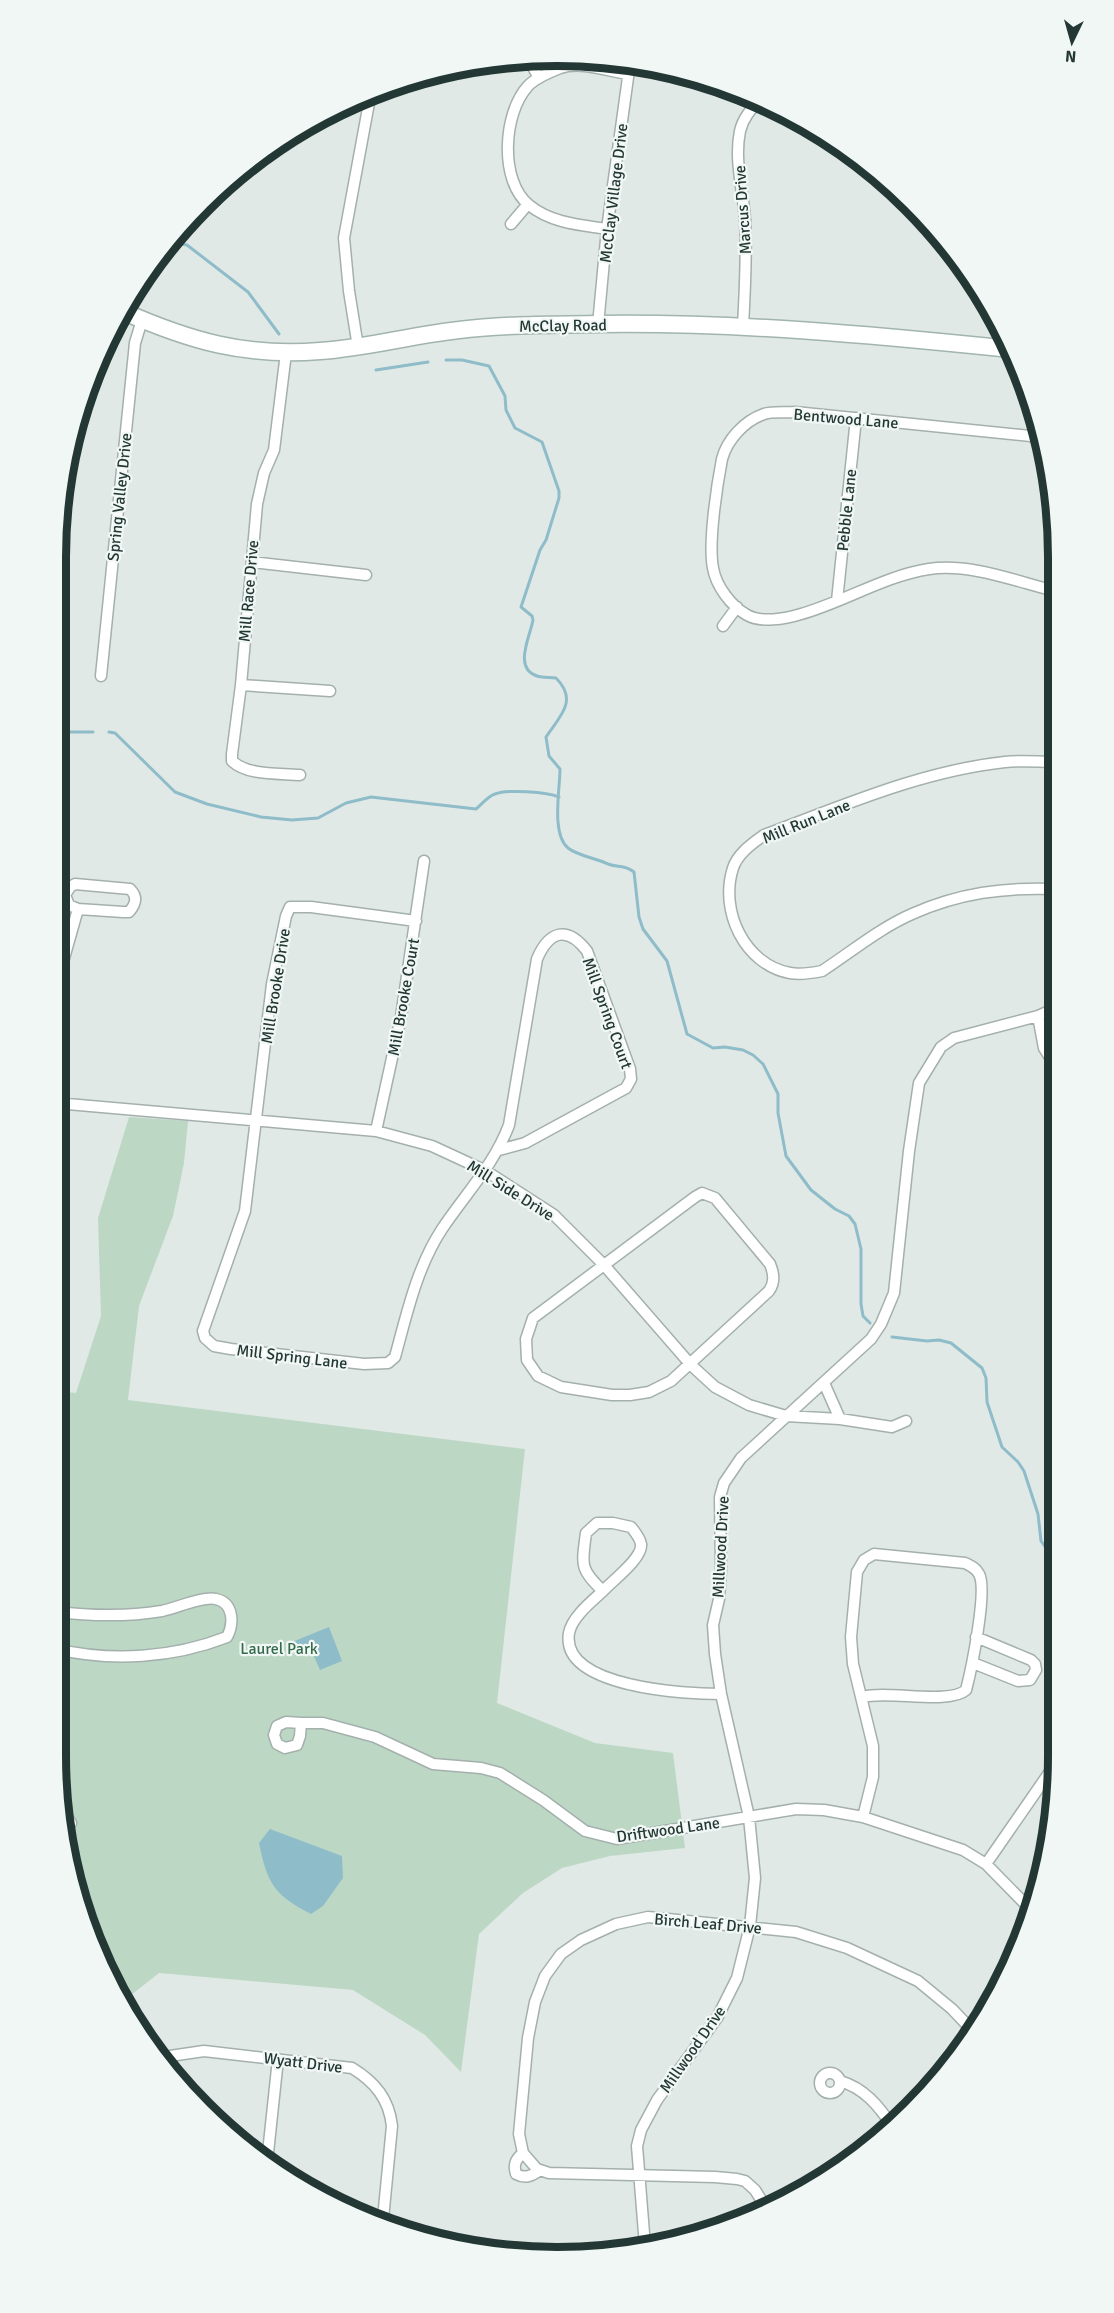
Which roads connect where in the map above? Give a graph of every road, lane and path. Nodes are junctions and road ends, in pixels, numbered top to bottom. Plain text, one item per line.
1 (570, 66) edge
2 (533, 67) edge
3 (588, 67) edge
4 (628, 74) joint
5 (539, 78) junction
6 (369, 103) edge
7 (754, 107) edge
8 (528, 204) junction
9 (511, 224) dead end
10 (607, 229) junction
11 (130, 315) edge
12 (142, 320) junction
13 (598, 324) junction
14 (743, 327) junction
15 (358, 347) junction
16 (1001, 348) edge
17 (286, 353) junction
18 (856, 418) junction
19 (1033, 436) edge
20 (252, 562) junction
21 (366, 575) dead end
22 (1048, 590) edge
23 (837, 601) junction
24 (737, 607) junction
25 (723, 626) dead end
26 (101, 676) dead end
27 (241, 685) junction
28 (330, 692) dead end
29 (1048, 762) edge
30 (300, 775) dead end
31 (423, 861) dead end
32 (1048, 889) edge
33 (66, 891) edge
34 (66, 898) edge
35 (78, 909) junction
36 (416, 921) junction
37 (66, 951) edge
38 (1048, 1012) edge
39 (1038, 1016) junction
40 (1048, 1054) edge
41 (66, 1107) edge
42 (255, 1120) junction
43 (376, 1131) junction
44 (499, 1150) junction
45 (486, 1171) junction
46 (604, 1265) junction
47 (691, 1365) junction
48 (824, 1383) junction
49 (786, 1416) junction
50 (840, 1419) junction
51 (906, 1421) dead end
52 (603, 1591) junction
53 (66, 1613) edge
54 (976, 1638) junction
55 (66, 1650) edge
56 (973, 1663) junction
57 (721, 1694) junction
58 (862, 1697) junction
59 (301, 1723) dead end
60 (1047, 1775) edge
61 (749, 1817) junction
62 (863, 1817) junction
63 (986, 1864) junction
64 (1025, 1904) edge
65 (750, 1926) junction
66 (967, 2025) edge
67 (169, 2057) edge
68 (278, 2059) junction
69 (840, 2081) dead end
70 (887, 2119) edge
71 (268, 2153) edge
72 (523, 2153) junction
73 (540, 2170) junction
74 (638, 2176) junction
75 (762, 2202) edge
76 (383, 2215) edge
77 (644, 2239) edge

1 - 5 street
2 - 5 street
3 - 4 street
4 - 10 street, McClay Village Drive
5 - 8 street
6 - 15 street
7 - 14 street, Marcus Drive
8 - 9 street
8 - 10 street
10 - 13 street, McClay Village Drive
11 - 12 main road, McClay Road
12 - 17 main road, McClay Road
12 - 26 street, Spring Valley Drive
13 - 14 main road, McClay Road
13 - 15 main road, McClay Road
14 - 16 main road, McClay Road
15 - 17 main road, McClay Road
17 - 20 street, Mill Race Drive
18 - 19 street, Bentwood Lane
18 - 23 street, Pebble Lane
18 - 24 street, Bentwood Lane
20 - 21 street
20 - 27 street, Mill Race Drive
22 - 23 street, Bentwood Lane
23 - 24 street, Bentwood Lane
24 - 25 street
27 - 28 street
27 - 30 street, Mill Race Drive
29 - 32 street, Mill Run Lane
31 - 36 street, Mill Brooke Court
33 - 35 street
34 - 35 street
35 - 37 street
36 - 42 street, Mill Brooke Drive
36 - 43 street, Mill Brooke Court
38 - 39 street, Millwood Drive
39 - 40 street
39 - 48 street, Millwood Drive
41 - 42 street, Mill Side Drive
42 - 43 street, Mill Side Drive
42 - 45 street, Mill Spring Lane
43 - 45 street, Mill Side Drive
44 - 44 street, Mill Spring Court
44 - 45 street, Mill Spring Court
45 - 46 street, Mill Side Drive
46 - 47 street, Mill Side Drive
46 - 47 street
46 - 47 street
47 - 49 street, Mill Side Drive
48 - 49 street, Millwood Drive
48 - 50 street
49 - 50 street, Mill Side Drive
49 - 57 street, Millwood Drive
50 - 51 street, Mill Side Drive
52 - 52 street
52 - 57 street
53 - 55 street
54 - 56 street
54 - 56 street
54 - 58 street
56 - 58 street
57 - 61 street, Millwood Drive
58 - 62 street
59 - 61 street, Driftwood Lane
60 - 63 street
61 - 62 street, Driftwood Lane
61 - 65 street, Millwood Drive
62 - 63 street, Driftwood Lane
63 - 64 street, Driftwood Lane
65 - 66 street, Birch Leaf Drive
65 - 72 street, Birch Leaf Drive
65 - 74 street, Millwood Drive
67 - 68 street, Wyatt Drive
68 - 71 street
68 - 76 street, Wyatt Drive
69 - 70 street
72 - 73 street
72 - 73 street, Birch Leaf Drive
73 - 74 street
74 - 75 street
74 - 77 street, Millwood Drive

